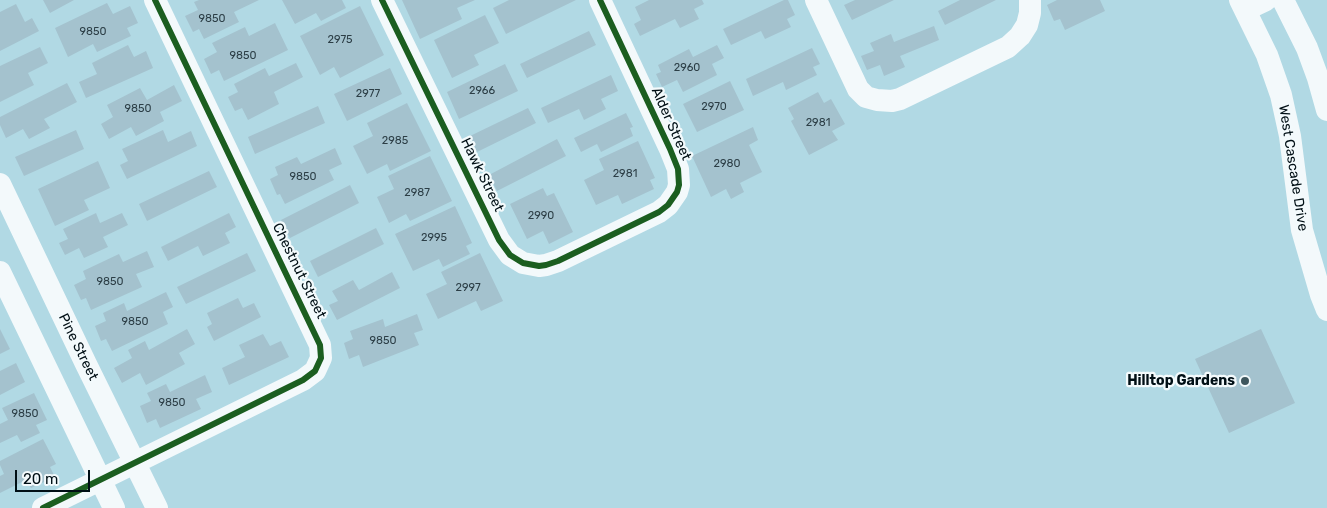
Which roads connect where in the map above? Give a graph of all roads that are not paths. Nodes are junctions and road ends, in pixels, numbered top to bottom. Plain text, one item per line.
1 (155, 0) edge
2 (382, 0) edge
3 (600, 0) edge
4 (816, 0) edge
5 (1030, 0) edge
6 (1266, 0) edge
7 (1283, 0) edge
8 (1243, 5) edge
9 (1327, 110) edge
10 (0, 184) edge
11 (617, 232) joint
12 (0, 272) edge
13 (1327, 310) edge
14 (86, 364) junction
15 (53, 382) junction
16 (135, 463) junction
17 (100, 480) junction
18 (43, 508) edge
19 (114, 508) edge
20 (157, 508) edge

1 - 16 street, Chestnut Street
2 - 11 street, Hawk Street
3 - 11 street, Alder Street
4 - 5 street
6 - 8 street
7 - 9 street
8 - 13 street, West Cascade Drive
10 - 14 street, Pine Street
12 - 15 street
14 - 15 street
14 - 16 street, Pine Street
15 - 17 street
16 - 17 street, Chestnut Street
16 - 20 street, Pine Street
17 - 18 street, Chestnut Street
17 - 19 street

